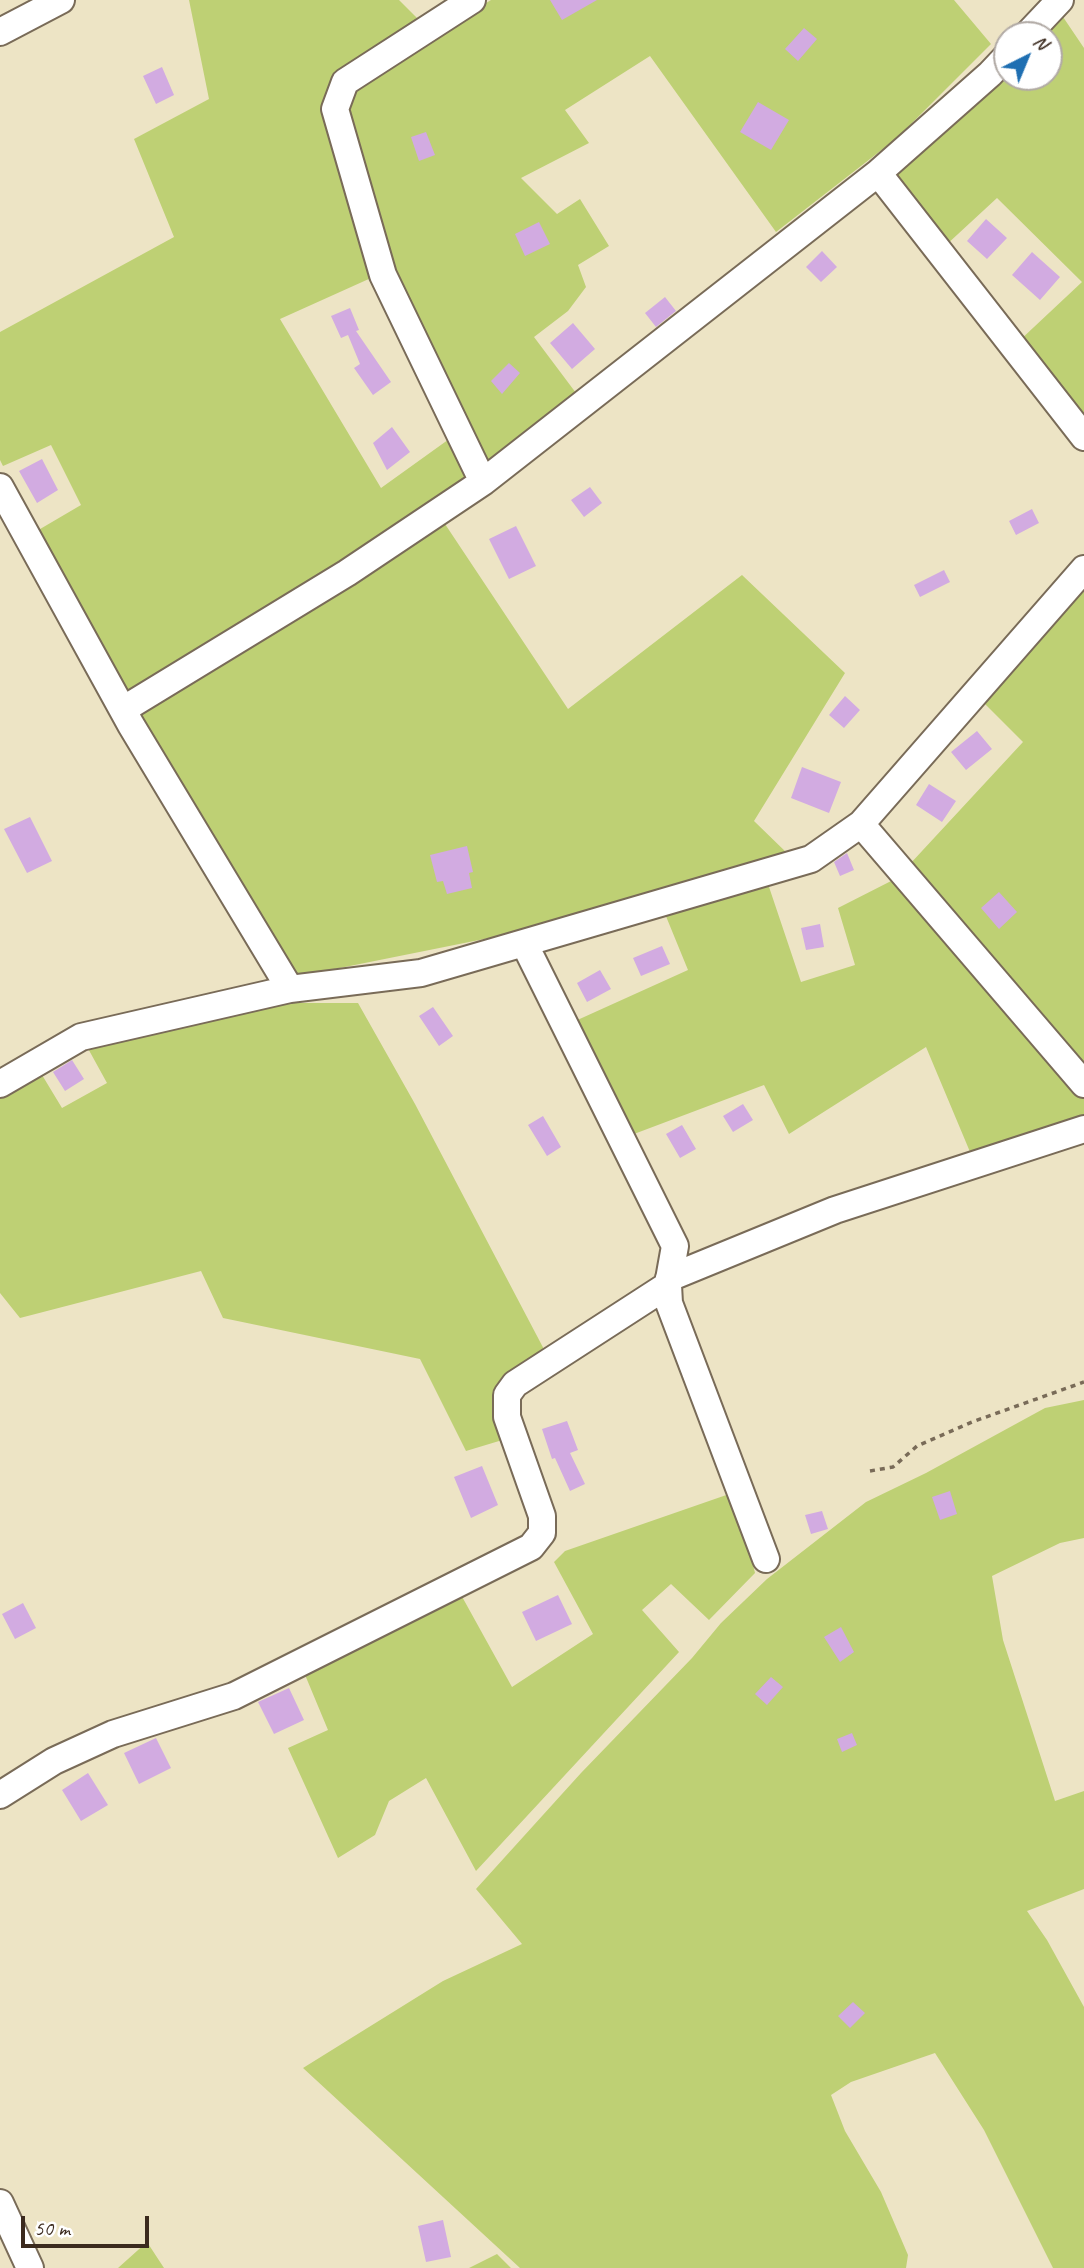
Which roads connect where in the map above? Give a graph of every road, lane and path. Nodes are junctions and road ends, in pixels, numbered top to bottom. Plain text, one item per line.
1 (61, 0) edge
2 (472, 0) edge
3 (1060, 0) edge
4 (1040, 21) edge
5 (0, 32) edge
6 (993, 71) edge
7 (877, 173) junction
8 (1084, 437) edge
9 (483, 482) junction
10 (0, 487) edge
11 (1084, 569) edge
12 (124, 709) junction
13 (861, 824) junction
14 (525, 944) junction
15 (289, 989) junction
16 (0, 1084) edge
17 (1084, 1084) edge
18 (1084, 1129) edge
19 (668, 1281) junction
20 (1084, 1382) edge
21 (870, 1471) dead end
22 (766, 1559) dead end
23 (0, 1795) edge
24 (0, 2203) edge
25 (30, 2268) edge

1 - 5 street
2 - 9 street
3 - 4 street
6 - 7 street
7 - 8 street
7 - 9 street
9 - 12 street
10 - 12 street
11 - 13 street
12 - 15 street
13 - 14 street
13 - 17 street
14 - 15 street
14 - 19 street
15 - 16 street
18 - 19 street
19 - 22 street
19 - 23 street
20 - 21 path
24 - 25 street

